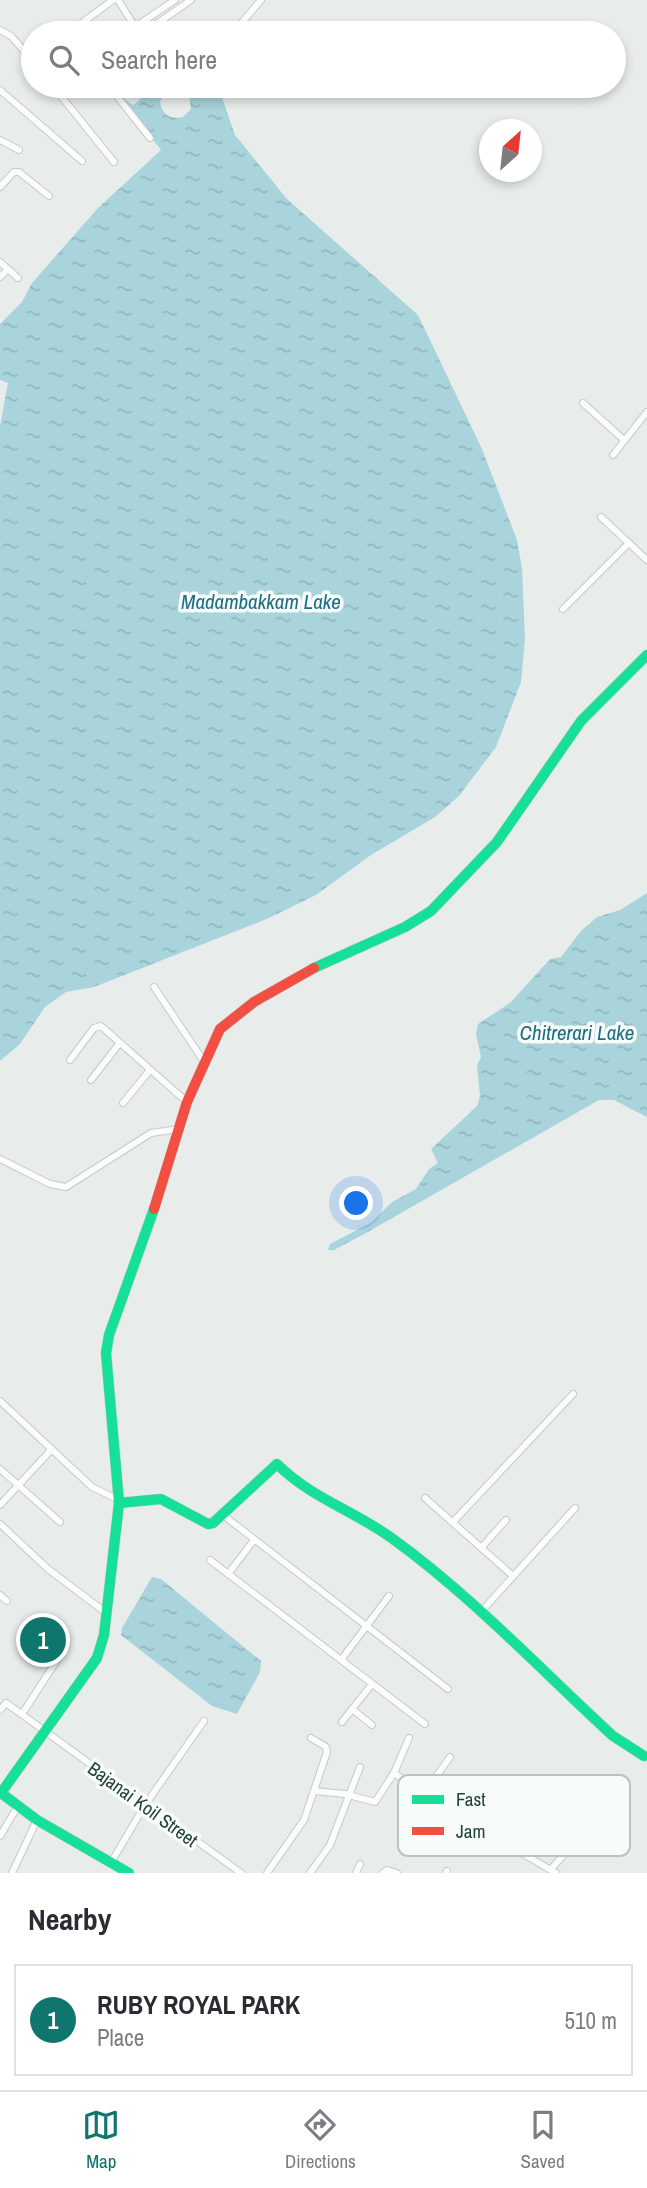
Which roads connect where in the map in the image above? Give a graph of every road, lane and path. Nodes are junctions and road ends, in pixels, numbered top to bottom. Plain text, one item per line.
1 (116, 0) edge
2 (191, 0) edge
3 (261, 0) edge
4 (170, 1) edge
5 (268, 6) dead end
6 (84, 21) edge
7 (131, 21) edge
8 (143, 21) edge
9 (161, 21) edge
10 (243, 21) edge
11 (0, 30) edge
12 (21, 47) edge
13 (0, 90) edge
14 (63, 98) edge
15 (118, 98) edge
16 (149, 138) dead end
17 (0, 140) edge
18 (19, 150) dead end
19 (82, 161) dead end
20 (114, 162) dead end
21 (0, 187) edge
22 (49, 196) dead end
23 (0, 262) edge
24 (8, 269) junction
25 (0, 278) edge
26 (18, 278) dead end
27 (583, 403) dead end
28 (647, 412) edge
29 (624, 440) junction
30 (613, 456) dead end
31 (601, 517) dead end
32 (629, 543) junction
33 (647, 560) edge
34 (563, 609) dead end
35 (644, 662) edge
36 (154, 986) dead end
37 (119, 1044) junction
38 (70, 1060) dead end
39 (205, 1063) junction
40 (150, 1070) junction
41 (91, 1080) dead end
42 (187, 1102) junction
43 (123, 1103) dead end
44 (179, 1129) junction
45 (0, 1159) edge
46 (573, 1394) dead end
47 (0, 1401) edge
48 (52, 1449) junction
49 (0, 1469) edge
50 (18, 1485) junction
51 (425, 1497) dead end
52 (118, 1501) junction
53 (0, 1505) edge
54 (575, 1508) dead end
55 (223, 1515) junction
56 (506, 1520) dead end
57 (60, 1522) dead end
58 (453, 1522) junction
59 (0, 1524) edge
60 (254, 1541) junction
61 (481, 1548) junction
62 (210, 1560) dead end
63 (228, 1574) junction
64 (513, 1576) junction
65 (0, 1595) edge
66 (389, 1596) dead end
67 (7, 1601) dead end
68 (105, 1612) junction
69 (479, 1614) junction
70 (366, 1627) junction
71 (61, 1654) dead end
72 (341, 1660) junction
73 (372, 1684) junction
74 (448, 1689) dead end
75 (352, 1709) junction
76 (0, 1710) edge
77 (22, 1714) junction
78 (204, 1721) dead end
79 (342, 1722) dead end
80 (425, 1724) dead end
81 (372, 1725) dead end
82 (46, 1733) junction
83 (312, 1738) dead end
84 (409, 1738) dead end
85 (644, 1756) dead end
86 (450, 1757) dead end
87 (360, 1767) dead end
88 (394, 1773) junction
89 (437, 1775) edge
90 (398, 1776) edge
91 (314, 1791) junction
92 (0, 1793) edge
93 (348, 1795) junction
94 (145, 1805) junction
95 (18, 1806) junction
96 (37, 1819) junction
97 (0, 1836) edge
98 (528, 1856) edge
99 (566, 1856) edge
100 (112, 1861) junction
101 (360, 1864) dead end
102 (554, 1871) edge
103 (12, 1873) edge
104 (129, 1873) edge
105 (241, 1873) edge
106 (267, 1873) edge
107 (310, 1873) edge
108 (356, 1873) edge
109 (383, 1873) edge
110 (397, 1873) edge

1 - 6 street
1 - 7 street
2 - 9 street
3 - 5 street
3 - 10 street
4 - 8 street
11 - 12 street
13 - 19 street
14 - 20 street
15 - 16 street
17 - 18 street
21 - 22 street
23 - 24 street
24 - 25 street
24 - 26 street
27 - 29 street
28 - 29 street
29 - 30 street
31 - 32 street
32 - 33 street
32 - 34 street
35 - 39 street
36 - 39 street
37 - 38 street
37 - 40 street
37 - 41 street
39 - 42 street
40 - 42 street
40 - 43 street
42 - 44 street
44 - 45 street
44 - 52 street
46 - 58 street
47 - 48 street
48 - 50 street
48 - 52 street
49 - 50 street
50 - 53 street
50 - 57 street
51 - 58 street
52 - 55 street
52 - 68 street
54 - 64 street
55 - 60 street
55 - 69 street
56 - 61 street
58 - 61 street
59 - 68 street
60 - 63 street
60 - 70 street
61 - 64 street
62 - 63 street
63 - 72 street
64 - 69 street
65 - 67 street
66 - 70 street
68 - 82 street
69 - 85 street
70 - 72 street
70 - 74 street
71 - 77 street
72 - 73 street
73 - 75 street
73 - 80 street
75 - 79 street
75 - 81 street
76 - 77 street
77 - 82 street, Bajanai Koil Street
78 - 94 street
82 - 92 street
82 - 94 street, Bajanai Koil Street
83 - 91 street
84 - 88 street
86 - 89 street
87 - 93 street
88 - 90 street
88 - 93 street
91 - 93 street
91 - 106 street
92 - 95 street
93 - 107 street
94 - 100 street
94 - 105 street, Bajanai Koil Street
95 - 96 street
95 - 97 street
96 - 100 street
96 - 103 street
98 - 102 street
99 - 102 street
100 - 104 street
101 - 108 street
109 - 110 street

